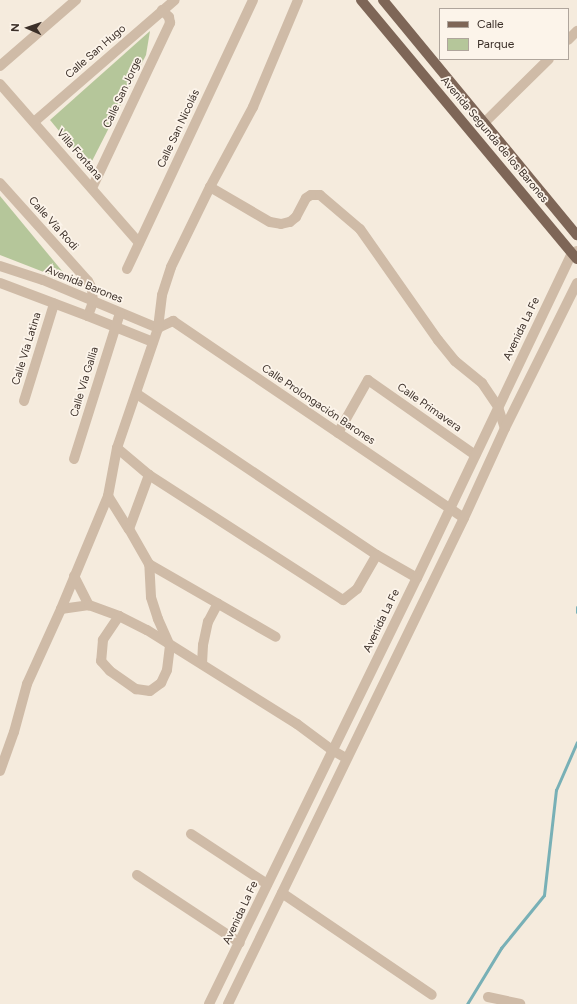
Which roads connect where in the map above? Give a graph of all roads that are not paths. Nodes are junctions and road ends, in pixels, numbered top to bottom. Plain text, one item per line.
1 (76, 0) edge
2 (174, 0) edge
3 (253, 0) edge
4 (298, 0) edge
5 (361, 0) edge
6 (383, 0) edge
7 (162, 10) junction
8 (577, 31) edge
9 (569, 39) edge
10 (548, 60) edge
11 (0, 66) edge
12 (0, 84) edge
13 (34, 122) junction
14 (484, 123) junction
15 (0, 183) edge
16 (210, 187) junction
17 (92, 188) junction
18 (577, 235) edge
19 (139, 243) junction
20 (576, 254) edge
21 (0, 266) edge
22 (127, 269) dead end
23 (0, 283) edge
24 (577, 283) edge
25 (93, 302) junction
26 (54, 304) junction
27 (120, 313) junction
28 (88, 316) junction
29 (115, 327) junction
30 (158, 328) junction
31 (153, 342) junction
32 (137, 394) junction
33 (24, 401) dead end
34 (498, 408) junction
35 (505, 428) junction
36 (338, 433) junction
37 (117, 448) junction
38 (475, 455) junction
39 (74, 459) dead end
40 (149, 475) junction
41 (108, 496) junction
42 (449, 509) junction
43 (464, 518) junction
44 (129, 529) junction
45 (377, 555) junction
46 (150, 564) junction
47 (74, 576) junction
48 (417, 578) junction
49 (218, 603) junction
50 (89, 605) junction
51 (61, 609) junction
52 (119, 616) junction
53 (276, 637) dead end
54 (170, 646) junction
55 (202, 664) junction
56 (332, 750) junction
57 (346, 758) junction
58 (0, 771) edge
59 (191, 834) dead end
60 (137, 875) dead end
61 (267, 884) junction
62 (282, 893) junction
63 (240, 943) junction
64 (432, 995) dead end
65 (488, 997) dead end
66 (209, 1004) edge
67 (228, 1004) edge
68 (520, 1004) edge

1 - 11 street
2 - 7 street, Calle San Hugo
3 - 19 street, Calle San Nicolás
4 - 16 street
5 - 20 main road, Avenida Segunda de los Barones
6 - 14 main road, Avenida Segunda de los Barones
7 - 13 street, Calle San Hugo
7 - 17 street, Calle San Jorge
8 - 9 street
10 - 14 street
12 - 13 street, Villa Fontana
13 - 17 street, Villa Fontana
14 - 18 main road, Avenida Segunda de los Barones
15 - 25 street, Calle Vía Rodi
16 - 30 street
16 - 34 street
17 - 19 street, Villa Fontana
19 - 22 street, Calle San Nicolás
20 - 34 street, Avenida La Fe
21 - 25 street, Avenida Barones
23 - 26 street
24 - 35 street
25 - 27 street, Avenida Barones
25 - 28 street
26 - 28 street
26 - 33 street, Calle Vía Latina
27 - 29 street, Calle Vía Gallia
27 - 30 street, Avenida Barones
28 - 29 street
29 - 31 street
29 - 39 street, Calle Vía Gallia
30 - 31 street
30 - 36 street, Calle Prolongación Barones
31 - 32 street
32 - 37 street
32 - 45 street
34 - 35 street
34 - 38 street, Avenida La Fe
35 - 43 street
36 - 38 street, Calle Primavera
36 - 42 street, Calle Prolongación Barones
37 - 40 street
37 - 41 street
38 - 42 street, Avenida La Fe
40 - 44 street
40 - 45 street
41 - 44 street
41 - 47 street
42 - 43 street, Calle Prolongación Barones
42 - 48 street, Avenida La Fe
43 - 57 street
44 - 46 street
45 - 48 street
46 - 49 street
46 - 54 street
47 - 50 street
47 - 51 street
48 - 56 street, Avenida La Fe
49 - 53 street
49 - 55 street
50 - 51 street
50 - 52 street
51 - 58 street
52 - 54 street
52 - 54 street
54 - 55 street
55 - 56 street
56 - 57 street
56 - 61 street, Avenida La Fe
57 - 62 street
59 - 61 street
60 - 63 street
61 - 63 street, Avenida La Fe
62 - 64 street
62 - 67 street
63 - 66 street, Avenida La Fe
65 - 68 street

